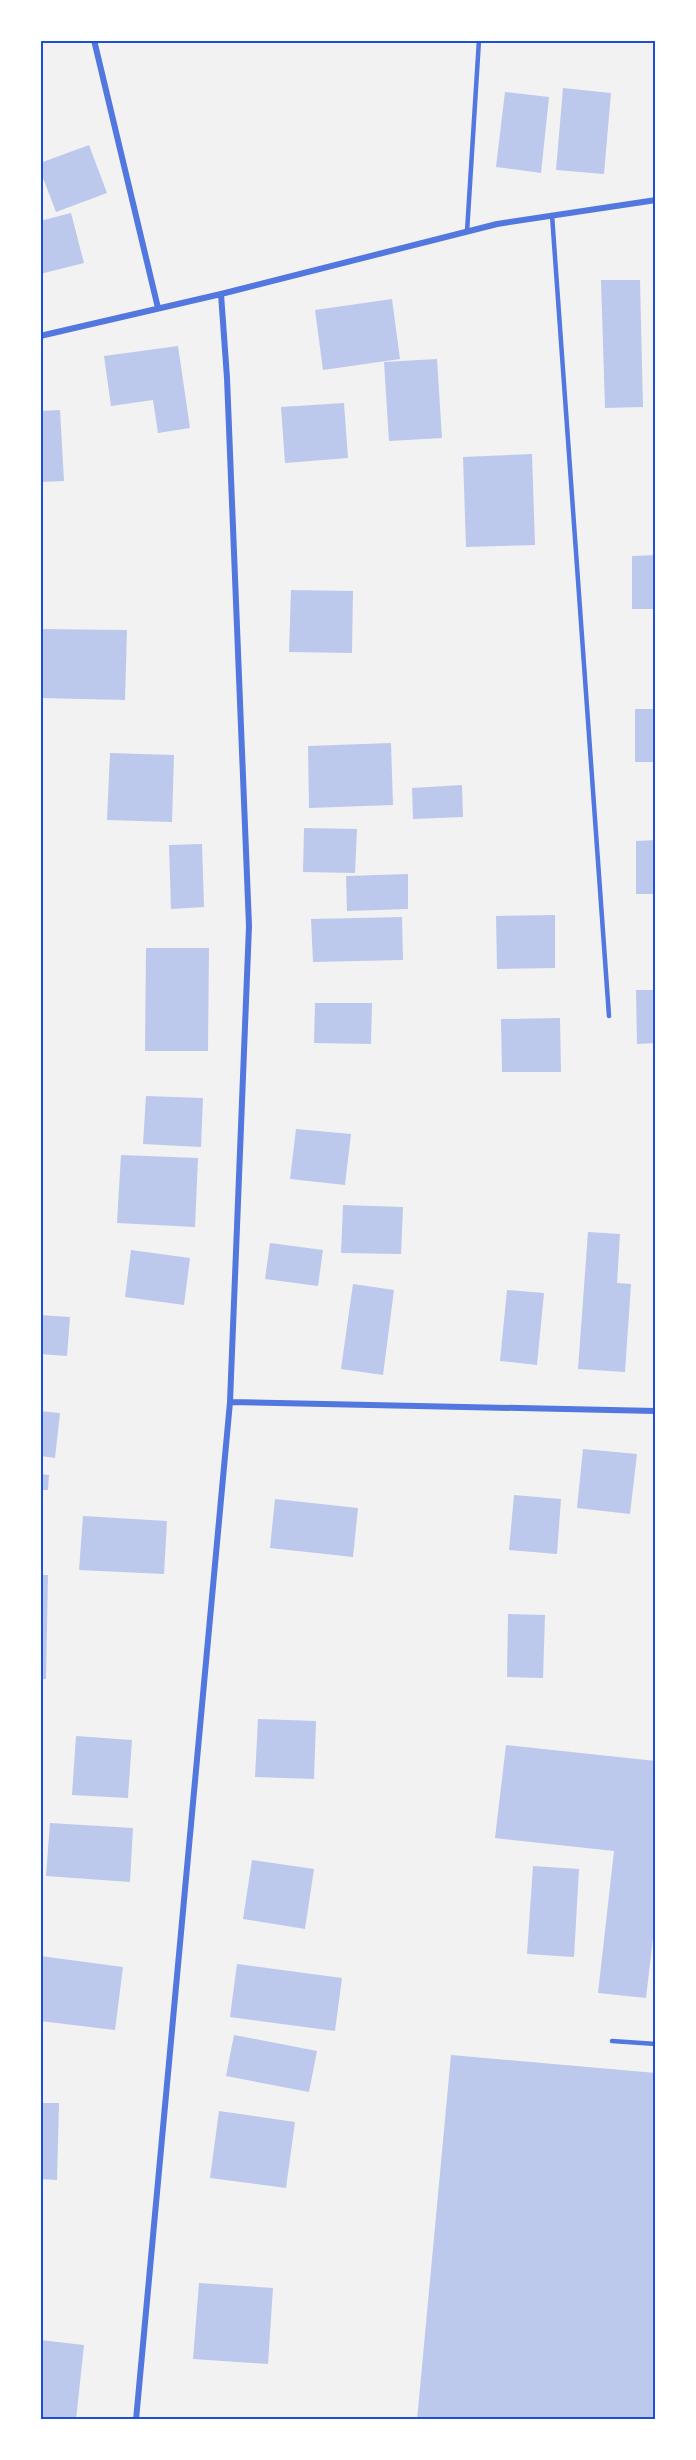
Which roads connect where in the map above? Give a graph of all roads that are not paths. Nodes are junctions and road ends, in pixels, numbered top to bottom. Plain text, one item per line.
1 (94, 40) edge
2 (479, 40) edge
3 (656, 200) edge
4 (552, 215) junction
5 (468, 232) junction
6 (221, 294) junction
7 (158, 308) junction
8 (40, 336) edge
9 (609, 1016) dead end
10 (230, 1402) junction
11 (656, 1411) edge
12 (612, 2040) dead end
13 (656, 2044) edge
14 (136, 2420) edge

1 - 7 street
2 - 5 lane
3 - 4 street
4 - 5 street
4 - 9 lane
5 - 6 street
6 - 7 street
6 - 10 street
7 - 8 street
10 - 11 street
10 - 14 street
12 - 13 lane

